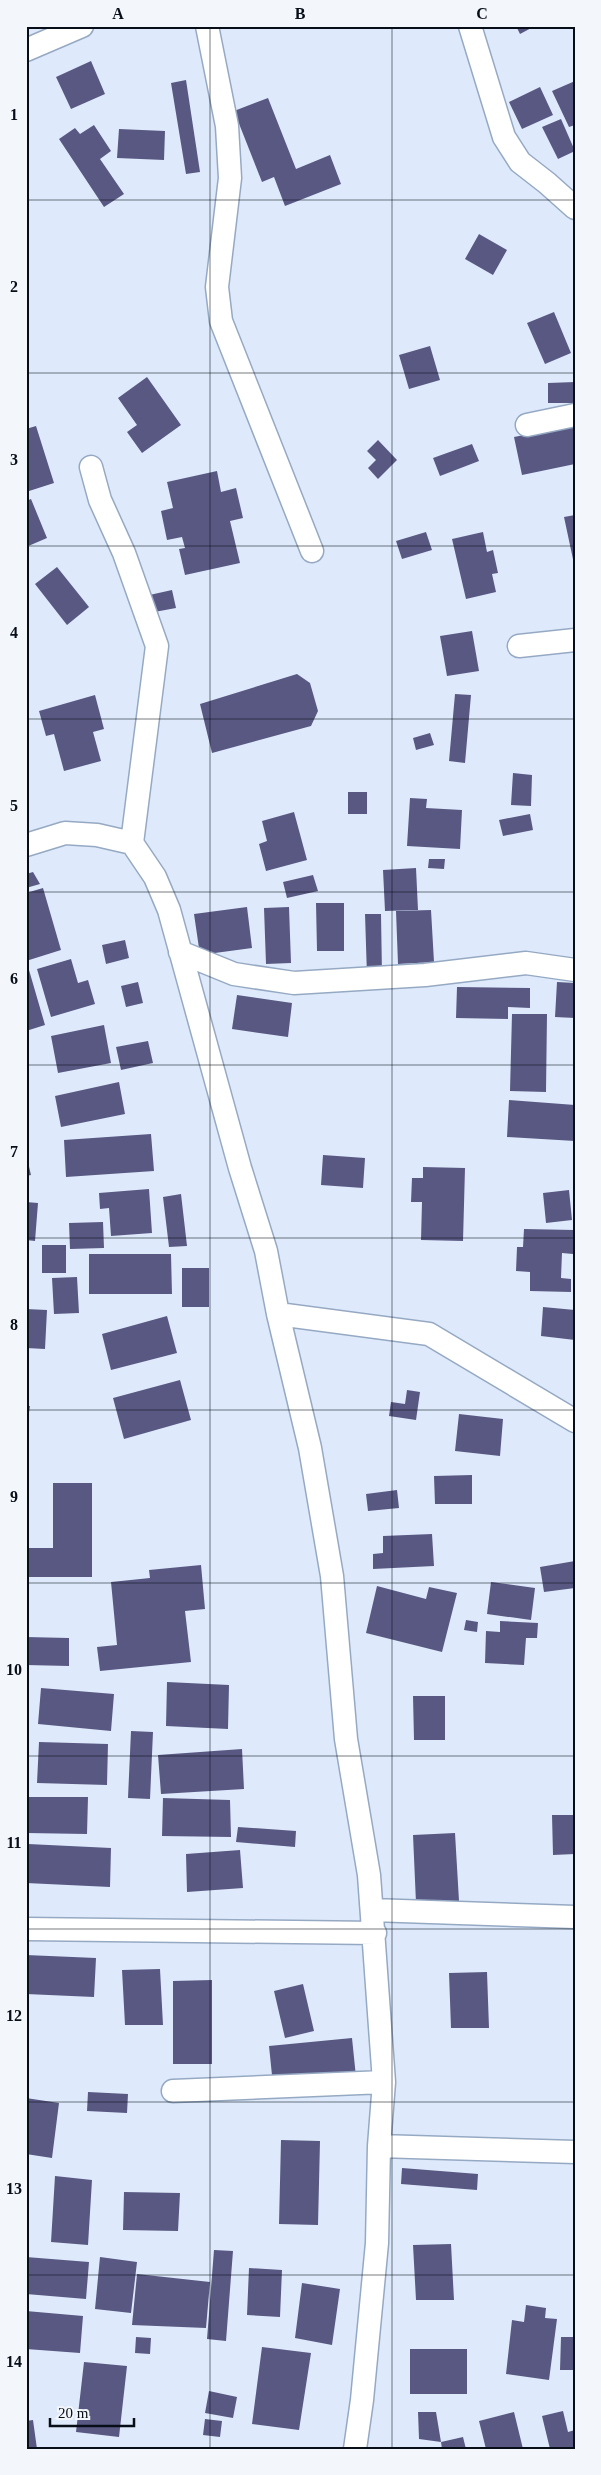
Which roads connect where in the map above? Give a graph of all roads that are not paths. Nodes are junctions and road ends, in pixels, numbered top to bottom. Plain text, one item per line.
1 (82, 26) edge
2 (207, 26) edge
3 (470, 26) edge
4 (26, 50) edge
5 (575, 208) edge
6 (575, 415) edge
7 (527, 425) dead end
8 (91, 467) dead end
9 (312, 551) dead end
10 (575, 640) edge
11 (519, 646) dead end
12 (132, 843) junction
13 (26, 845) edge
14 (180, 952) junction
15 (575, 970) edge
16 (278, 1314) junction
17 (575, 1421) edge
18 (372, 1910) junction
19 (575, 1917) edge
20 (26, 1929) edge
21 (375, 1933) junction
22 (384, 2082) junction
23 (173, 2091) dead end
24 (379, 2146) junction
25 (575, 2152) edge
26 (354, 2449) edge

1 - 4 street
2 - 9 street
3 - 5 street
6 - 7 street
8 - 12 street
10 - 11 street
12 - 13 street
12 - 14 street
14 - 15 street
14 - 16 street
16 - 17 street
16 - 18 street
18 - 19 street
18 - 21 street
20 - 21 street
21 - 22 street
22 - 23 street
22 - 24 street
24 - 25 street
24 - 26 street

